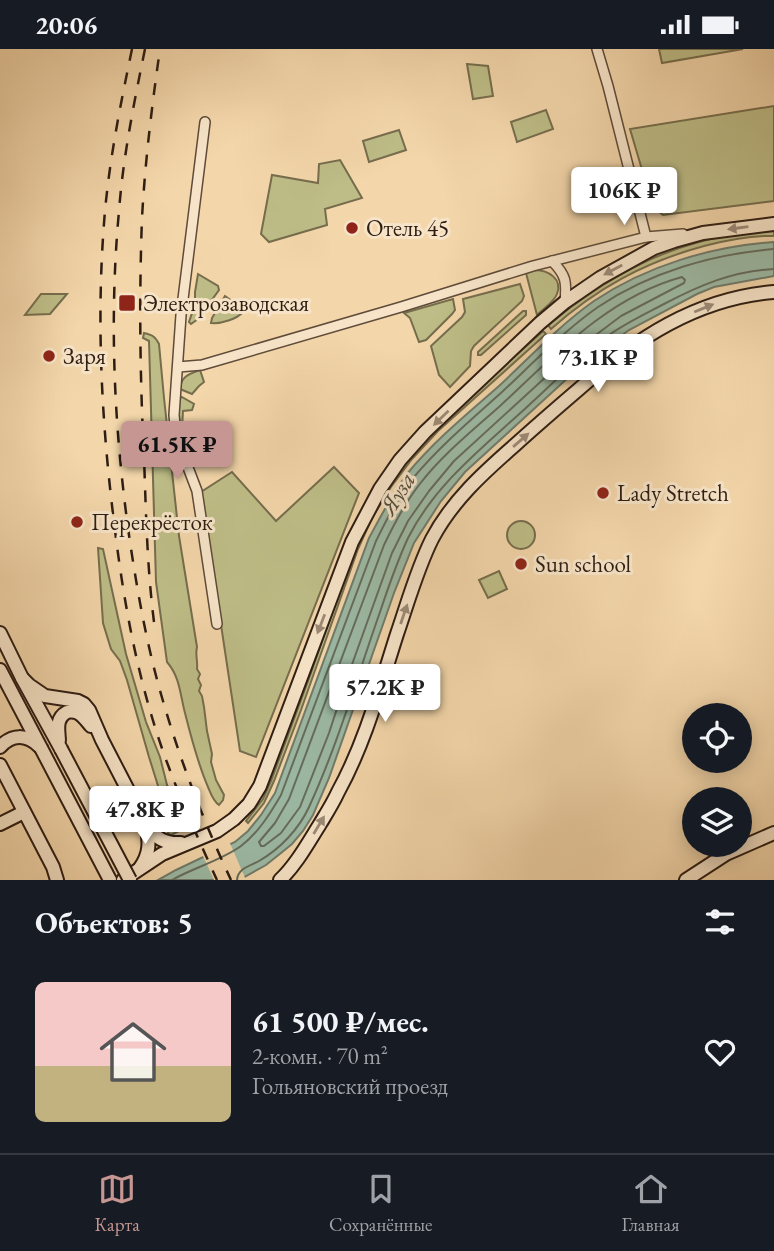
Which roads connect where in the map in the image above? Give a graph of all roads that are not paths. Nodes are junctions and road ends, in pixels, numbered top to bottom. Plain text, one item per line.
1 (597, 49) edge
2 (205, 123) dead end
3 (774, 224) edge
4 (702, 233) junction
5 (646, 237) junction
6 (552, 261) junction
7 (774, 292) edge
8 (565, 302) junction
9 (178, 367) junction
10 (217, 624) dead end
11 (0, 633) edge
12 (0, 670) edge
13 (22, 678) junction
14 (102, 740) junction
15 (59, 743) junction
16 (0, 747) edge
17 (41, 748) junction
18 (0, 765) edge
19 (24, 812) junction
20 (0, 824) edge
21 (146, 825) junction
22 (774, 833) edge
23 (184, 843) junction
24 (53, 867) junction
25 (139, 869) junction
26 (57, 880) edge
27 (65, 880) edge
28 (110, 880) edge
29 (123, 880) edge
30 (130, 880) edge
31 (280, 880) edge
32 (687, 880) edge

1 - 5 street
2 - 9 street
3 -> 4 main road
4 - 5 street
4 -> 8 main road
5 - 6 street
6 - 8 street
6 - 9 street
31 -> 7 main road
8 -> 23 main road
9 - 10 street
11 - 13 main road
12 - 17 main road
13 - 14 main road
13 - 15 main road
14 - 15 main road
14 - 21 main road
15 - 30 main road, bridge
16 - 17 main road
17 - 28 main road, bridge
18 - 19 main road
19 - 20 main road
19 - 24 main road
21 - 23 main road
21 - 25 main road
22 - 32 main road
23 - 25 main road
24 - 26 main road
24 - 27 main road
25 - 29 main road

